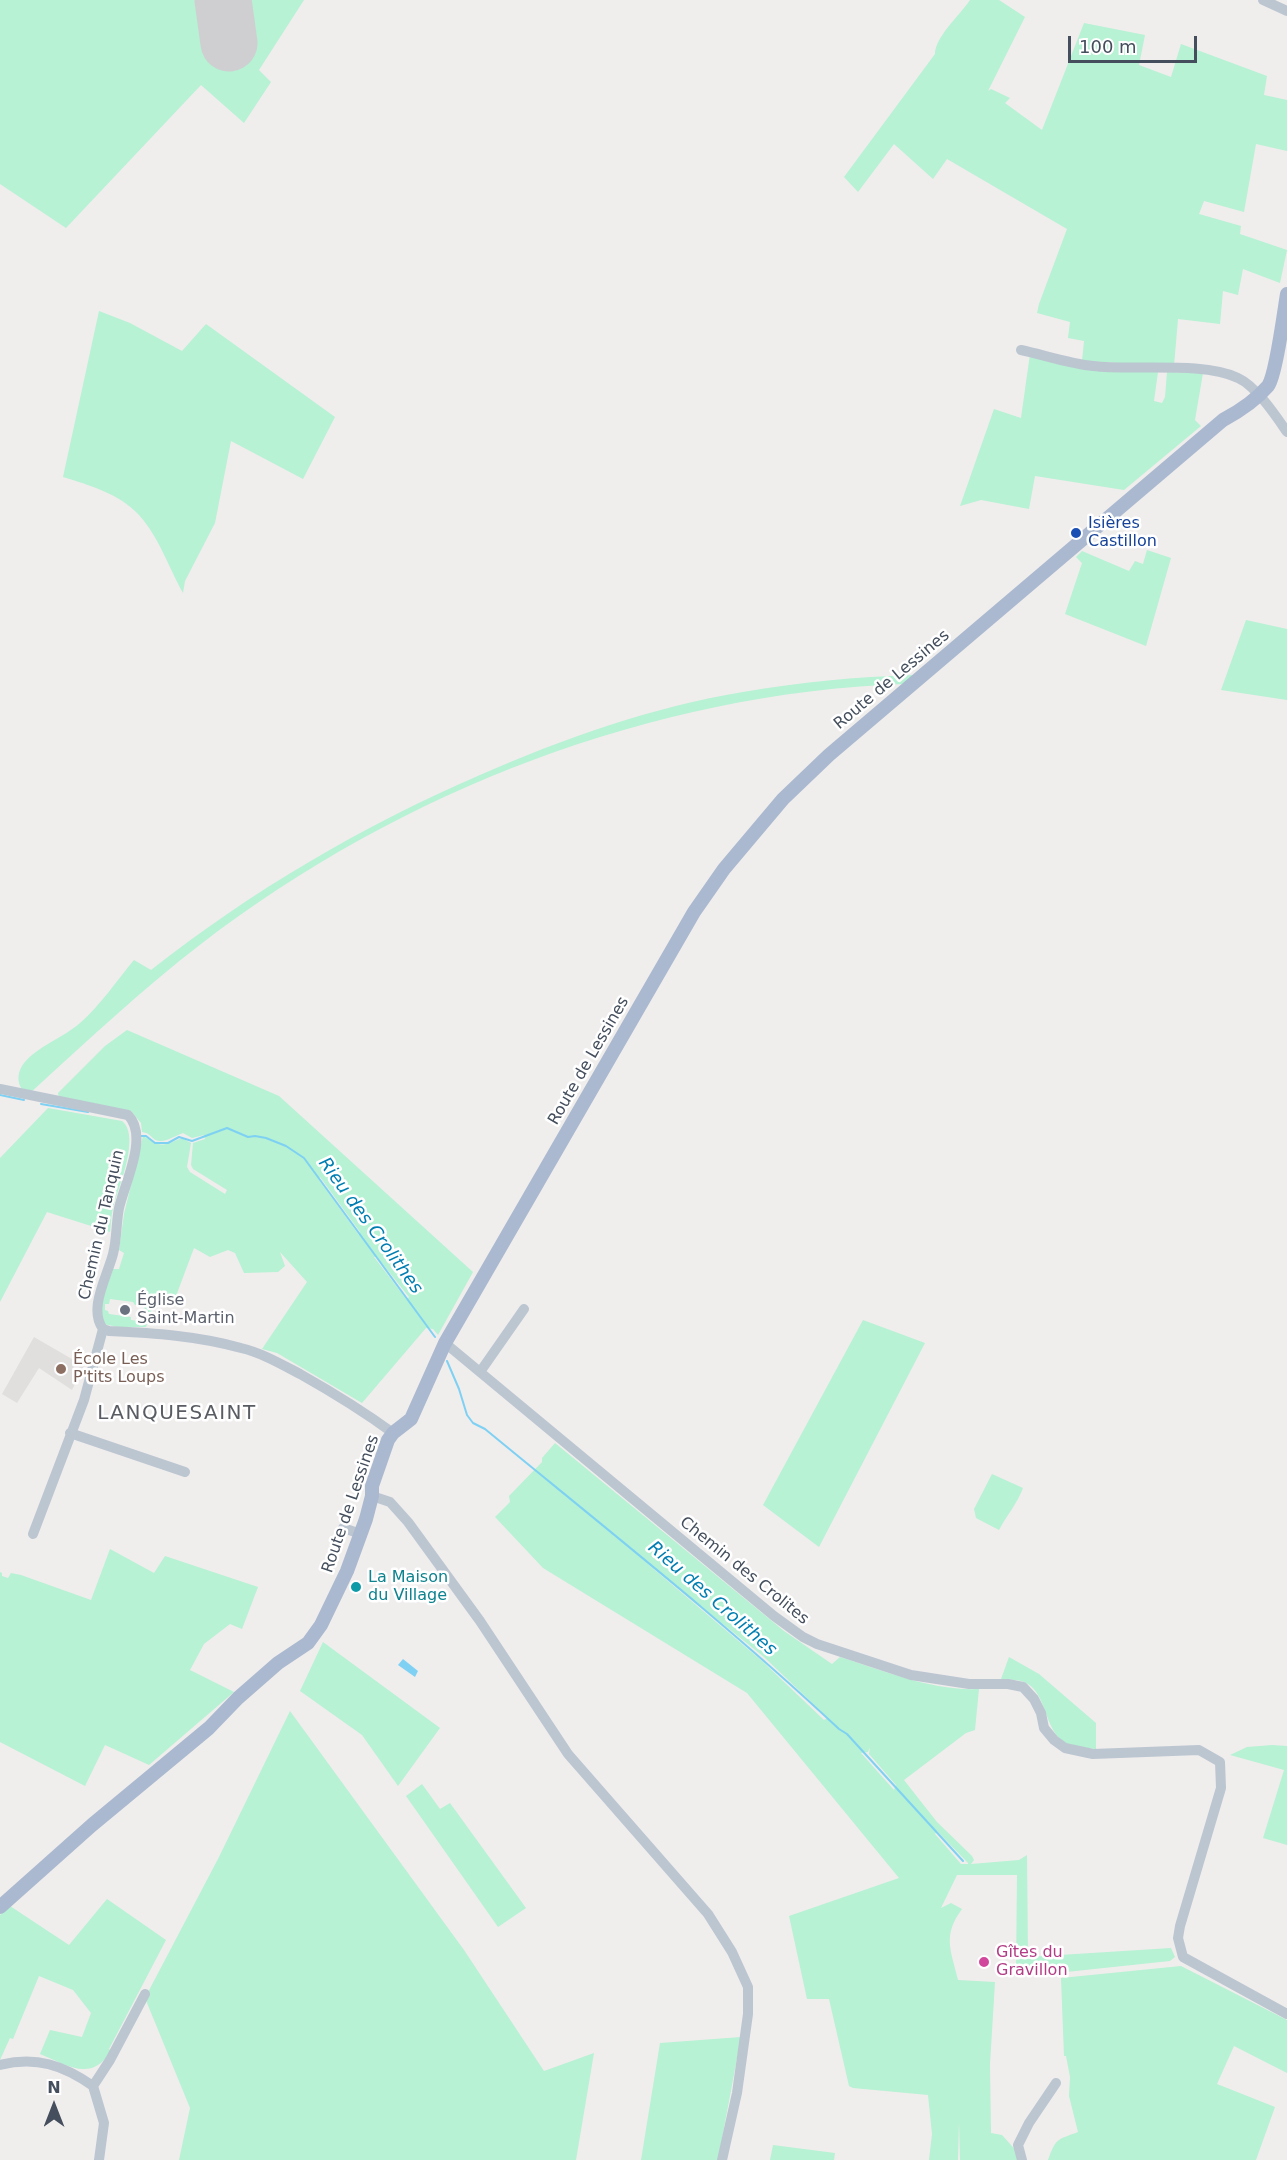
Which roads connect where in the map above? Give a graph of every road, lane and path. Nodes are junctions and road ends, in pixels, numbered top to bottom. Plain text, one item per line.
1 (1263, 0) edge
2 (1287, 11) edge
3 (1287, 294) edge
4 (1021, 350) dead end
5 (1258, 394) junction
6 (1287, 432) edge
7 (0, 1089) edge
8 (524, 1310) dead end
9 (103, 1329) junction
10 (446, 1343) junction
11 (480, 1372) junction
12 (70, 1433) junction
13 (393, 1433) junction
14 (185, 1472) dead end
15 (372, 1496) junction
16 (343, 1528) dead end
17 (33, 1534) dead end
18 (361, 1534) junction
19 (0, 1907) edge
20 (145, 1994) dead end
21 (1287, 2014) edge
22 (0, 2065) edge
23 (1056, 2083) dead end
24 (93, 2086) junction
25 (99, 2160) edge
26 (722, 2160) edge
27 (1022, 2160) edge

1 - 2 street
3 - 5 main road, Route de Lessines
4 - 5 street
5 - 6 street
5 - 10 main road, Route de Lessines
7 - 9 street, Chemin du Tanquin
8 - 11 street
9 - 12 street
9 - 13 street
10 - 11 street, Chemin des Crolites
10 - 13 main road, Route de Lessines
11 - 21 street, Chemin des Crolites
12 - 14 street
12 - 17 street
13 - 15 main road, Route de Lessines
15 - 18 main road, Route de Lessines
15 - 26 street
16 - 18 street
18 - 19 main road, Route de Lessines
20 - 24 street
22 - 24 street
23 - 27 street
24 - 25 street

